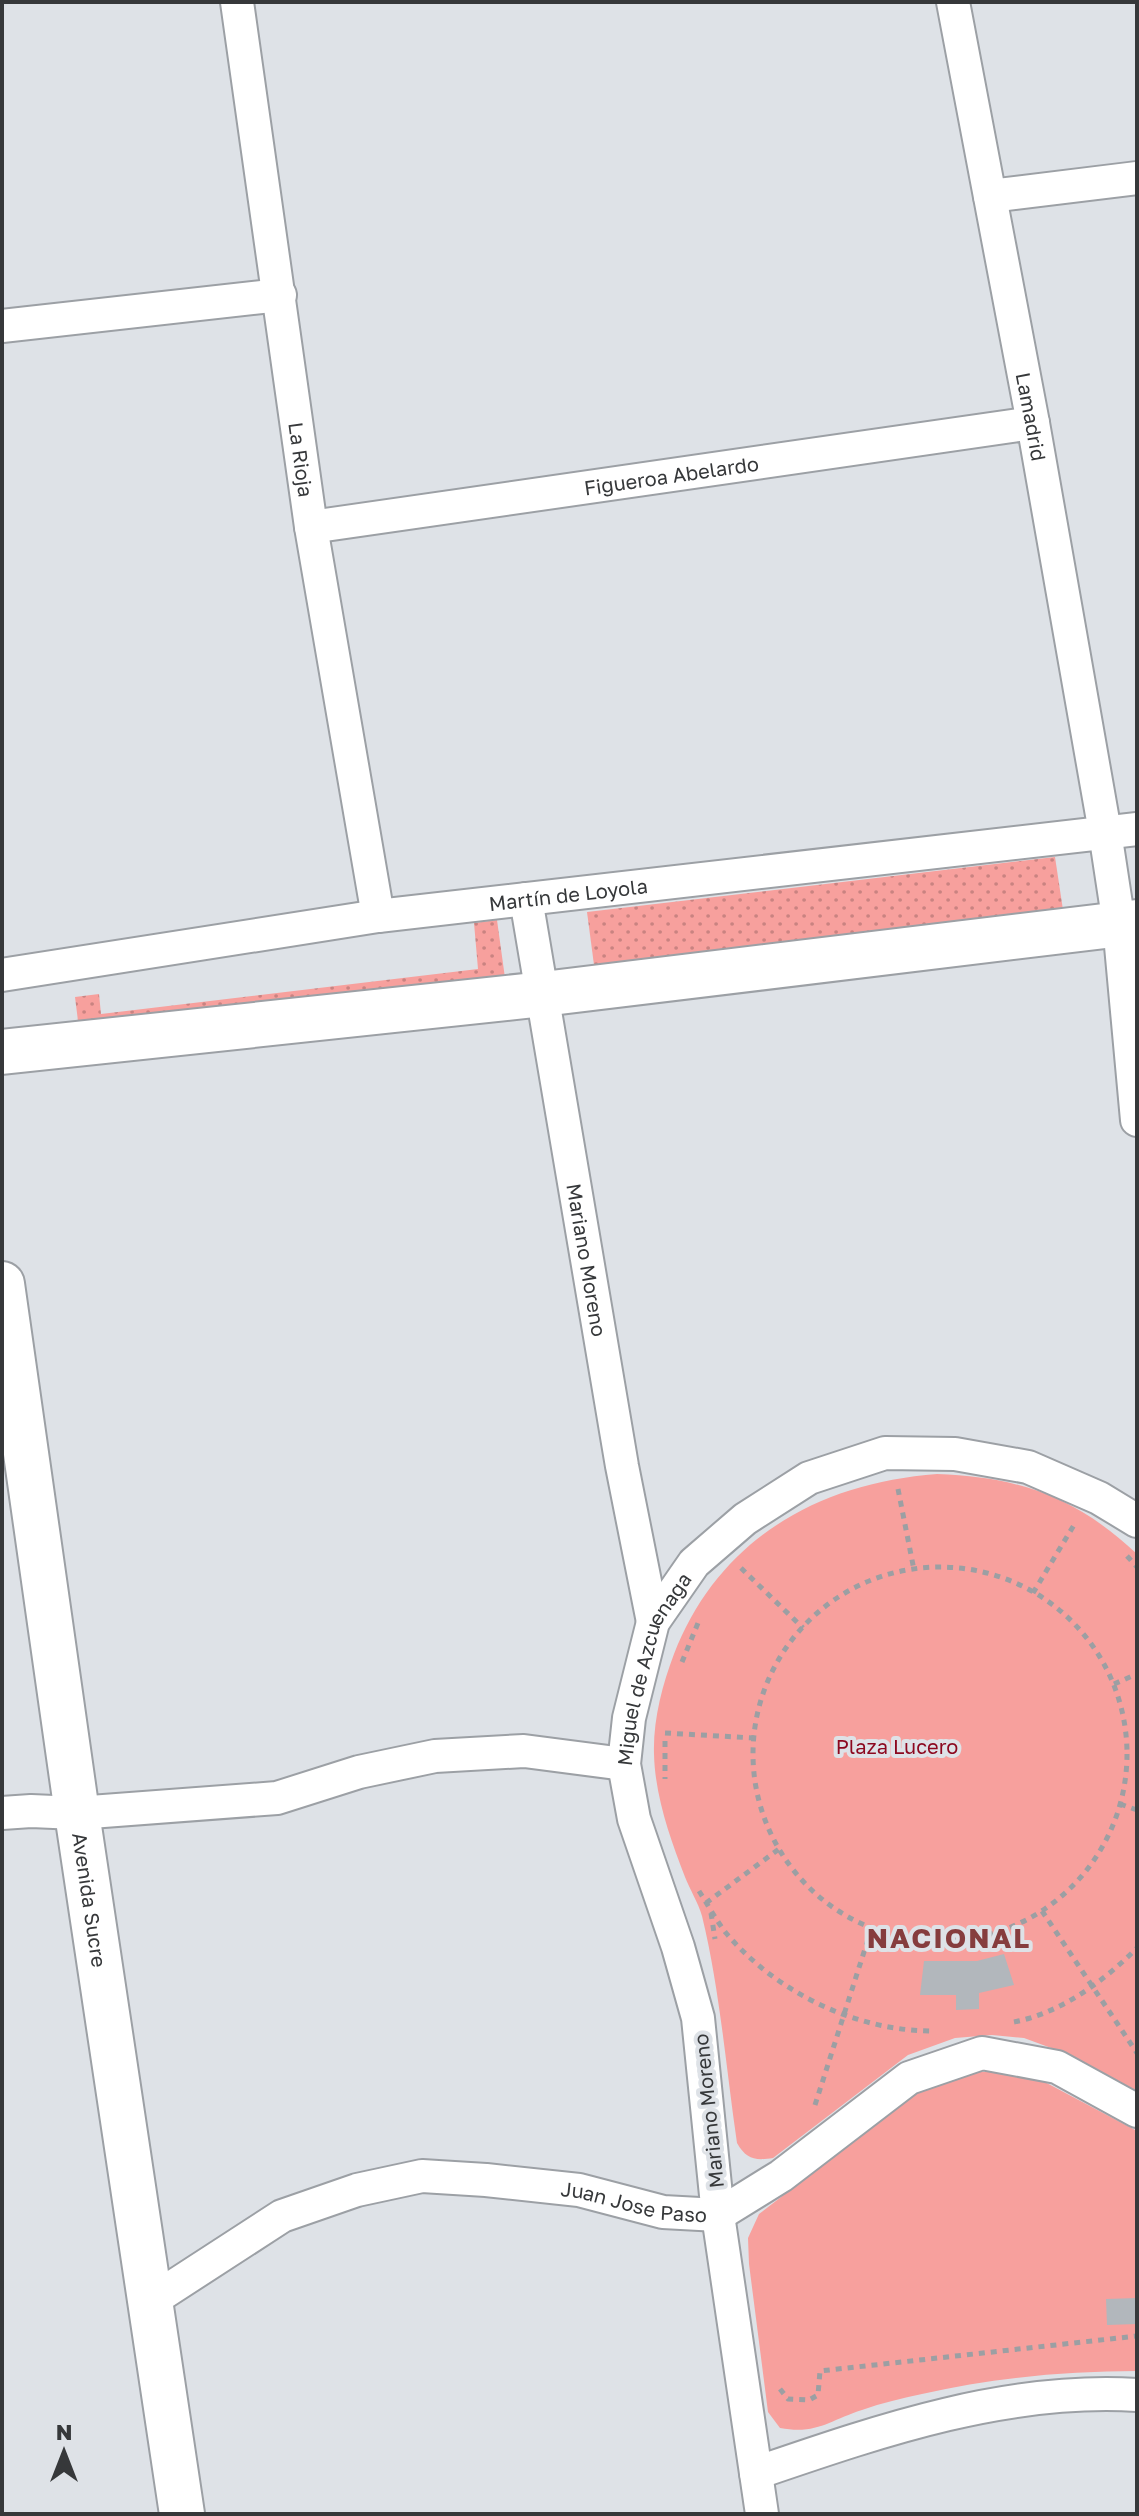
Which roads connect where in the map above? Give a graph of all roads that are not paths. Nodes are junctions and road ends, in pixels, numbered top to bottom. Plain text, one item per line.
1 (237, 2) edge
2 (953, 2) edge
3 (1137, 178) edge
4 (990, 196) junction
5 (280, 295) junction
6 (2, 326) edge
7 (1033, 423) junction
8 (311, 527) junction
9 (1137, 829) edge
10 (1105, 832) junction
11 (526, 899) junction
12 (378, 916) junction
13 (1128, 923) edge
14 (2, 975) edge
15 (543, 994) junction
16 (2, 1052) edge
17 (1137, 1120) edge
18 (2, 1284) edge
19 (1137, 1521) edge
20 (653, 1622) junction
21 (624, 1764) junction
22 (2, 1813) edge
23 (77, 1813) junction
24 (1137, 2111) edge
25 (718, 2215) junction
26 (151, 2301) junction
27 (1137, 2395) edge
28 (756, 2473) junction
29 (182, 2514) edge
30 (762, 2514) edge

1 - 5 street, La Rioja
2 - 4 street, Lamadrid
3 - 4 street
4 - 7 street, Lamadrid
5 - 6 street
5 - 8 street, La Rioja
7 - 8 street, Figueroa Abelardo
7 - 10 street, Lamadrid
8 - 12 street, La Rioja
9 - 10 street, Martín de Loyola
10 - 11 street, Martín de Loyola
10 - 13 street, Lamadrid
11 - 12 street, Martín de Loyola
11 - 15 street, Mariano Moreno
12 - 14 street, Martín de Loyola
13 - 15 main road
13 - 17 street, Lamadrid
15 - 16 main road
15 - 20 street, Mariano Moreno
18 - 23 main road, Avenida Sucre
19 - 20 street, Miguel de Azcuenaga
20 - 21 street, Miguel de Azcuenaga
21 - 23 street, Miguel de Azcuenaga
21 - 25 street, Mariano Moreno
22 - 23 street, Miguel de Azcuenaga
23 - 26 main road, Avenida Sucre
24 - 25 street, Juan Jose Paso
25 - 26 street, Juan Jose Paso
25 - 28 street, Mariano Moreno
26 - 29 main road, Avenida Sucre
27 - 28 street
28 - 30 street, Mariano Moreno

